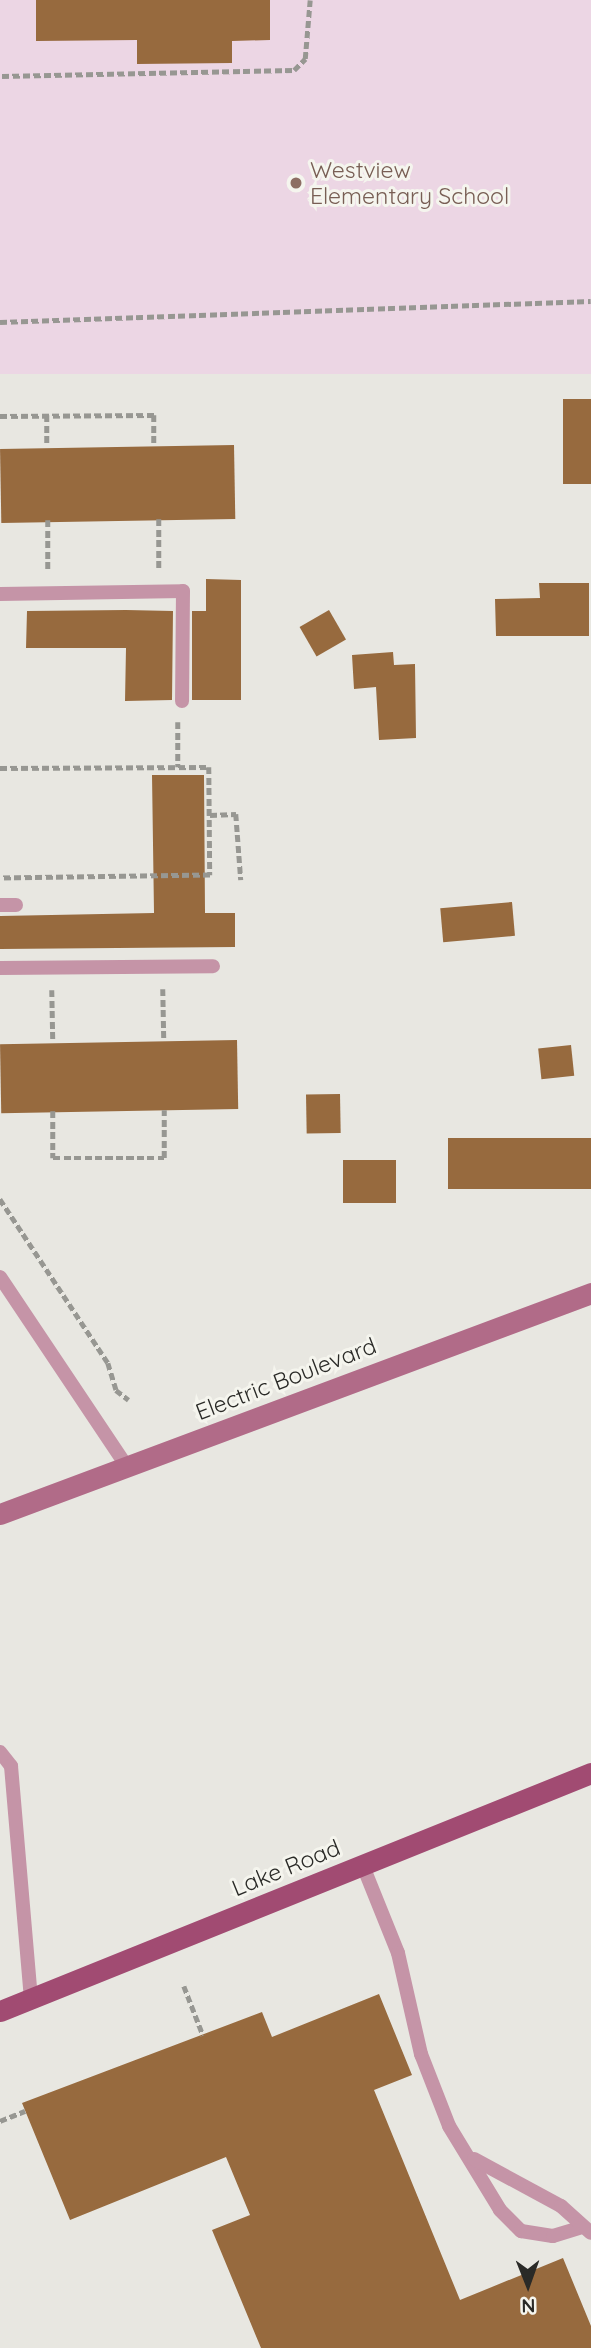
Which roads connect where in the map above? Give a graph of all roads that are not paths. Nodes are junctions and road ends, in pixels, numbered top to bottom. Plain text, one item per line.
1 (0, 594) edge
2 (182, 701) road end
3 (0, 905) edge
4 (16, 905) dead end
5 (213, 966) dead end
6 (0, 968) edge
7 (0, 1277) edge
8 (591, 1293) edge
9 (127, 1467) junction
10 (0, 1514) edge
11 (0, 1752) edge
12 (591, 1773) edge
13 (363, 1866) junction
14 (31, 1999) junction
15 (0, 2011) edge
16 (474, 2159) junction
17 (585, 2231) edge

1 - 2 lane
3 - 4 lane
5 - 6 lane
7 - 9 lane
8 - 9 street, Electric Boulevard
9 - 10 street, Electric Boulevard
11 - 14 lane
12 - 13 main road, Lake Road
13 - 14 main road, Lake Road
13 - 16 lane
14 - 15 main road, Lake Road
16 - 17 lane
16 - 17 lane

